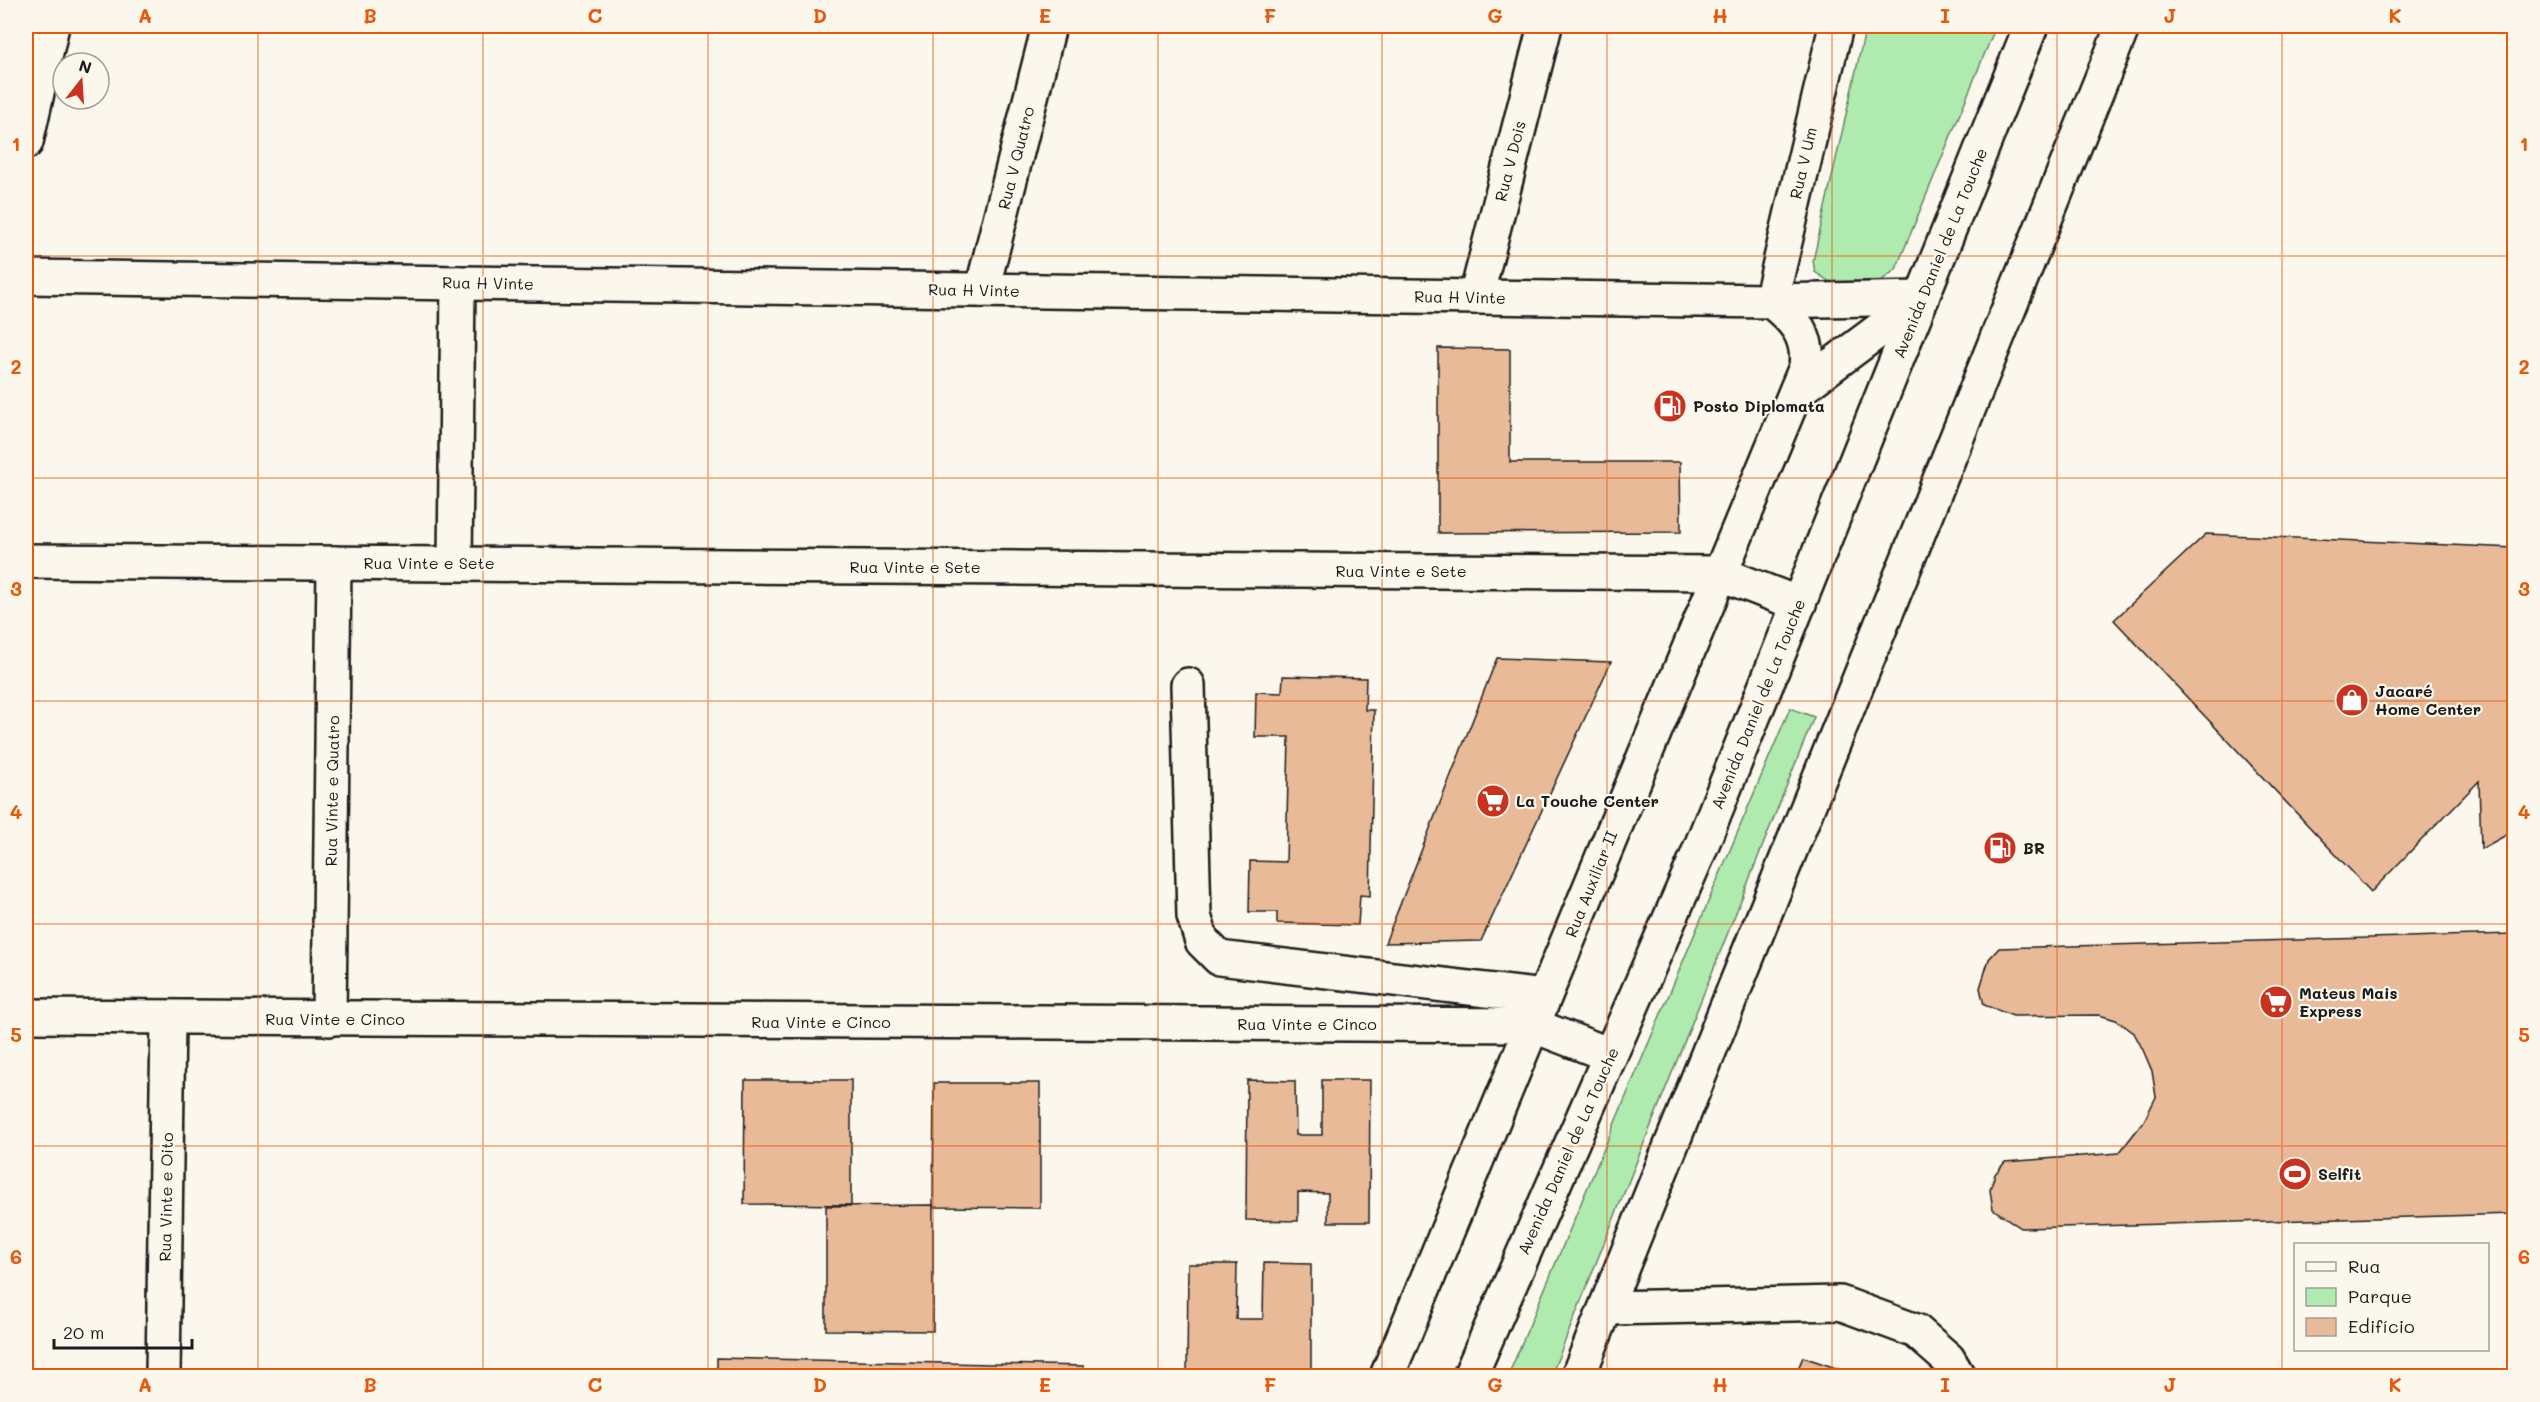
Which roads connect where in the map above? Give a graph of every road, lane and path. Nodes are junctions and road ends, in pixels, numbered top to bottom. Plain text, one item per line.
1 (52, 26) edge
2 (1049, 26) edge
3 (1545, 26) edge
4 (1836, 26) edge
5 (2031, 26) edge
6 (2123, 26) edge
7 (26, 142) edge
8 (26, 277) edge
9 (458, 283) junction
10 (982, 290) junction
11 (1476, 297) junction
12 (1922, 298) junction
13 (1770, 301) junction
14 (1796, 392) junction
15 (26, 561) edge
16 (334, 563) junction
17 (455, 563) junction
18 (1719, 573) junction
19 (1799, 604) junction
20 (1188, 685) dead end
21 (1538, 1011) junction
22 (26, 1016) edge
23 (168, 1018) junction
24 (329, 1019) junction
25 (1610, 1055) junction
26 (1606, 1308) junction
27 (163, 1377) edge
28 (1387, 1377) edge
29 (1470, 1377) edge
30 (1578, 1377) edge
31 (1958, 1377) edge

1 - 7 street
2 - 10 street, Rua V Quatro
3 - 11 street, Rua V Dois
4 - 13 street, Rua V Um
5 - 12 street, Avenida Daniel de La Touche
6 - 26 street
8 - 9 street, Rua H Vinte
9 - 10 street, Rua H Vinte
9 - 17 street
10 - 11 street, Rua H Vinte
11 - 13 street, Rua H Vinte
12 - 13 street, Rua H Vinte
12 - 14 street
12 - 19 street, Avenida Daniel de La Touche
13 - 14 street, Rua Auxiliar II
14 - 18 street, Rua Auxiliar II
15 - 16 street, Rua Vinte e Sete
16 - 17 street, Rua Vinte e Sete
16 - 24 street, Rua Vinte e Quatro
17 - 18 street, Rua Vinte e Sete
18 - 19 street, Rua Vinte e Sete
18 - 21 street, Rua Auxiliar II
19 - 25 street, Avenida Daniel de La Touche
20 - 21 street
21 - 24 street, Rua Vinte e Cinco
21 - 25 street, Rua Vinte e Cinco
21 - 28 street, Rua Auxiliar II
22 - 23 street, Rua Vinte e Cinco
23 - 24 street, Rua Vinte e Cinco
23 - 27 street, Rua Vinte e Oito
25 - 29 street, Avenida Daniel de La Touche
26 - 30 street
26 - 31 street

